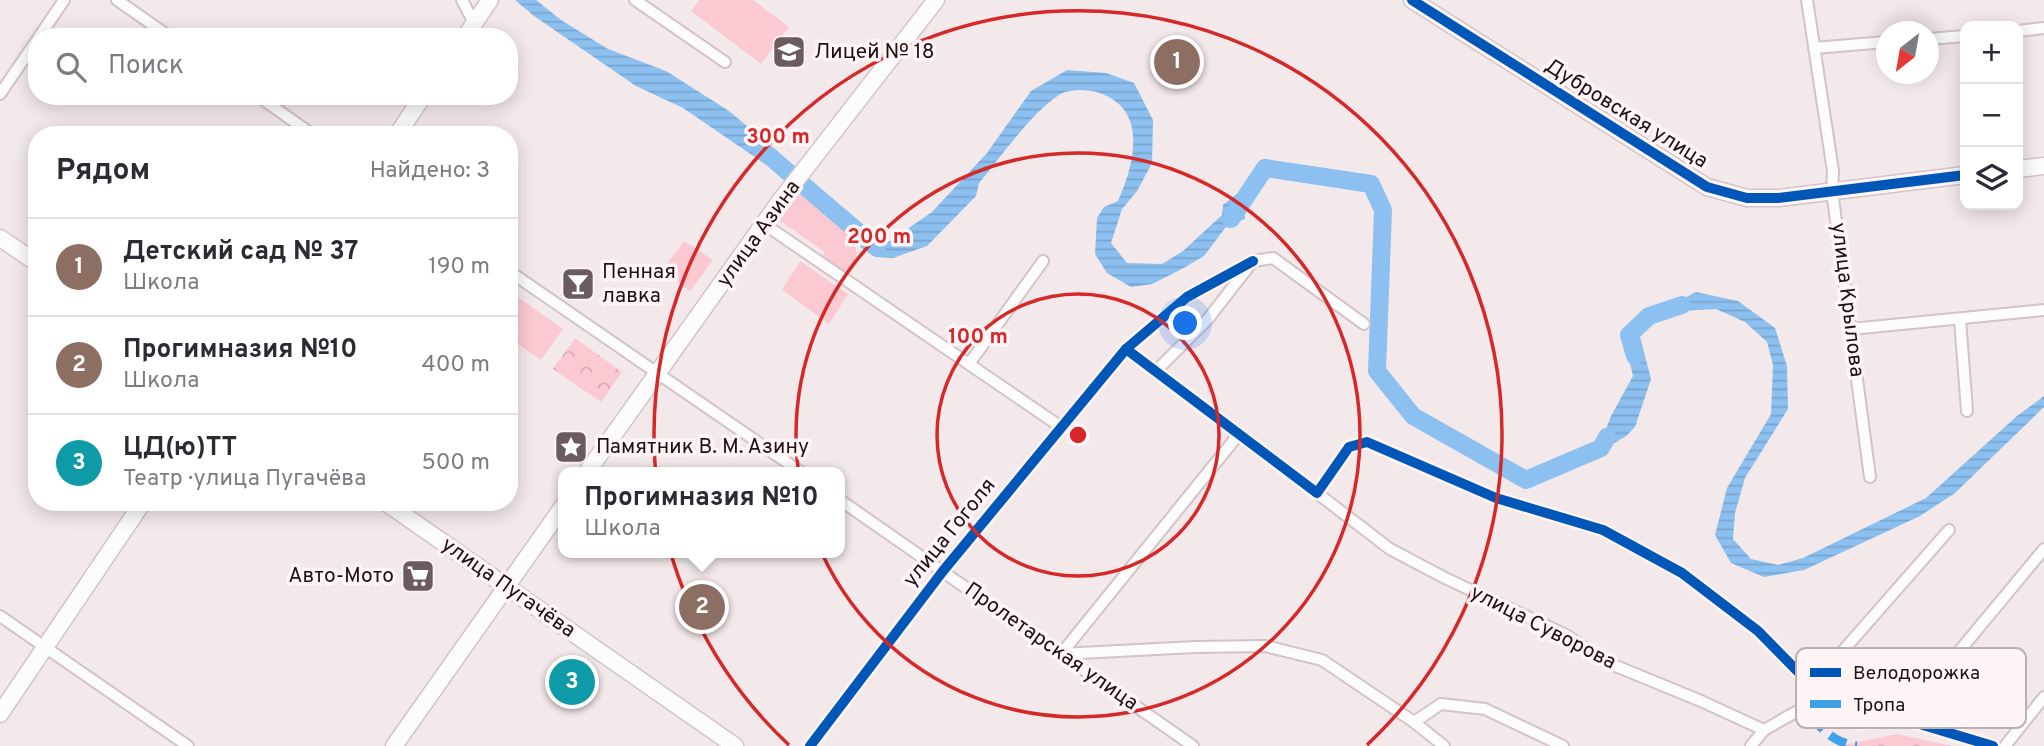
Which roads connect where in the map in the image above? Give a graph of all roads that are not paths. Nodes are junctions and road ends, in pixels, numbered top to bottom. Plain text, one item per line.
1 (64, 0) edge
2 (117, 0) edge
3 (462, 0) edge
4 (635, 0) edge
5 (936, 0) edge
6 (1412, 0) edge
7 (1807, 0) edge
8 (482, 12) edge
9 (45, 28) edge
10 (157, 28) edge
11 (471, 28) edge
12 (2044, 28) edge
13 (2023, 30) edge
14 (1960, 36) edge
15 (1939, 38) edge
16 (1876, 44) edge
17 (1814, 48) junction
18 (28, 53) edge
19 (725, 62) dead end
20 (0, 94) edge
21 (271, 105) edge
22 (417, 105) edge
23 (300, 126) edge
24 (403, 126) edge
25 (2044, 166) edge
26 (2023, 168) edge
27 (1960, 176) edge
28 (1832, 191) junction
29 (764, 224) junction
30 (0, 238) edge
31 (28, 257) edge
32 (1043, 261) dead end
33 (1253, 261) junction
34 (518, 277) edge
35 (2044, 310) edge
36 (1960, 318) junction
37 (1364, 324) dead end
38 (1851, 329) junction
39 (1126, 349) junction
40 (969, 364) junction
41 (1155, 372) junction
42 (658, 373) junction
43 (1967, 411) dead end
44 (1061, 427) junction
45 (1239, 434) junction
46 (591, 467) edge
47 (794, 467) edge
48 (1870, 477) dead end
49 (1317, 493) junction
50 (845, 503) edge
51 (137, 511) edge
52 (398, 511) edge
53 (558, 513) edge
54 (1949, 530) dead end
55 (2044, 548) edge
56 (943, 571) junction
57 (506, 587) junction
58 (0, 616) edge
59 (45, 647) junction
60 (1845, 648) edge
61 (1962, 648) edge
62 (1061, 654) junction
63 (1796, 670) edge
64 (2044, 697) edge
65 (1796, 712) edge
66 (0, 714) edge
67 (2026, 720) edge
68 (1414, 722) junction
69 (1933, 728) edge
70 (2020, 728) edge
71 (1764, 730) junction
72 (188, 746) edge
73 (394, 746) edge
74 (735, 746) edge
75 (810, 746) edge
76 (1193, 746) edge
77 (1444, 746) edge
78 (1563, 746) edge
79 (1751, 746) edge
80 (1993, 746) edge
81 (2006, 746) edge

1 - 9 street
2 - 10 street
3 - 8 street
4 - 19 street
5 - 29 main road, улица Азина
6 - 28 main road, Дубровская улица
7 - 17 street, улица Крылова
8 - 11 main road
12 - 13 street
14 - 15 street
16 - 17 street
17 - 28 street, улица Крылова
18 - 20 street
21 - 23 street
22 - 24 main road
25 - 26 main road
27 - 28 main road, Дубровская улица
28 - 38 street, улица Крылова
29 - 40 street
29 - 42 main road, улица Азина
30 - 31 main road
32 - 40 street
33 - 37 street
33 - 39 street, улица Гоголя
33 - 41 street
34 - 42 street
35 - 36 street
36 - 38 street
36 - 43 street
38 - 48 street, улица Крылова
39 - 41 street, улица Суворова
39 - 44 street, улица Гоголя
40 - 44 street
41 - 45 street, улица Суворова
42 - 46 main road, улица Азина
42 - 47 street
44 - 56 street, улица Гоголя
45 - 49 street, улица Суворова
45 - 62 street
49 - 63 street
49 - 71 street, улица Суворова
50 - 56 street, Пролетарская улица
51 - 59 main road
52 - 57 main road, улица Пугачёва
53 - 57 main road
54 - 60 street
55 - 61 street
56 - 62 street, Пролетарская улица
56 - 75 street, улица Гоголя
57 - 73 main road
57 - 74 main road, улица Пугачёва
58 - 59 street
59 - 66 main road
59 - 72 street
62 - 68 street
62 - 76 street, Пролетарская улица
64 - 67 street
65 - 71 street
68 - 77 street
68 - 78 street
69 - 80 street
70 - 81 street
71 - 79 street

